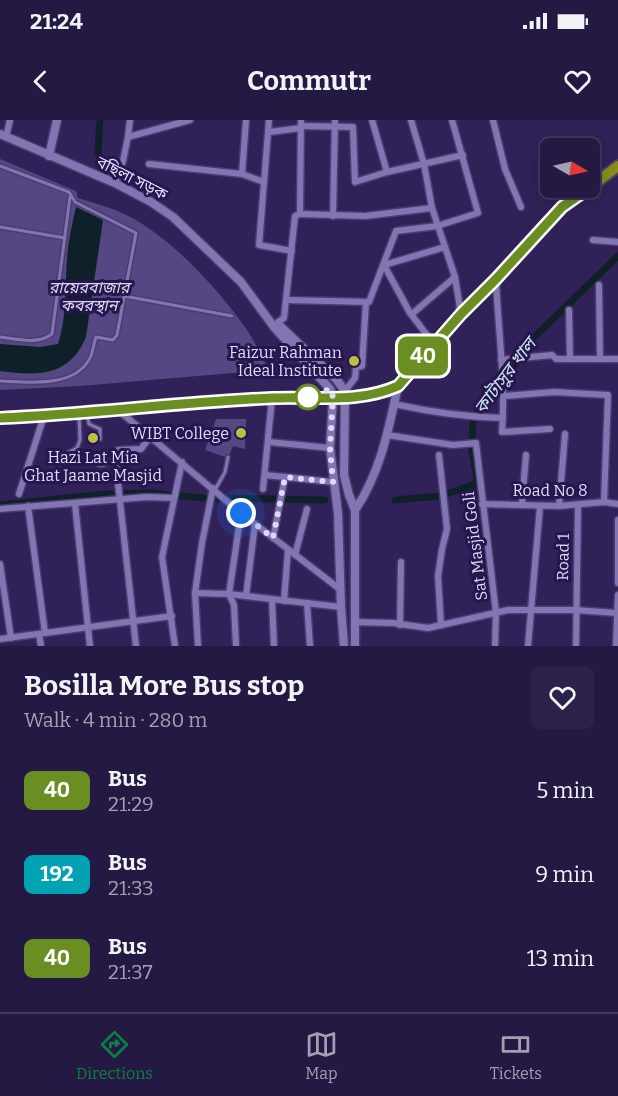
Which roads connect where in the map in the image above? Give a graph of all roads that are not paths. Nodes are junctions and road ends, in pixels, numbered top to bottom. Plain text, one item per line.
1 (10, 120) edge
2 (57, 120) edge
3 (130, 120) edge
4 (190, 120) edge
5 (246, 120) edge
6 (269, 120) edge
7 (372, 120) edge
8 (411, 120) edge
9 (452, 120) edge
10 (493, 120) edge
11 (335, 123) edge
12 (301, 125) edge
13 (269, 132) junction
14 (3, 136) edge
15 (128, 137) junction
16 (463, 155) junction
17 (50, 156) junction
18 (149, 164) dead end
19 (424, 164) junction
20 (0, 166) edge
21 (618, 166) edge
22 (387, 172) junction
23 (242, 174) junction
24 (600, 179) edge
25 (264, 182) junction
26 (115, 183) junction
27 (69, 192) junction
28 (574, 198) edge
29 (521, 207) dead end
30 (432, 208) junction
31 (300, 214) junction
32 (333, 216) junction
33 (437, 226) junction
34 (0, 227) edge
35 (65, 238) junction
36 (593, 240) dead end
37 (618, 242) edge
38 (445, 247) junction
39 (292, 251) junction
40 (384, 265) junction
41 (455, 277) junction
42 (496, 279) junction
43 (599, 285) dead end
44 (124, 296) junction
45 (287, 300) junction
46 (255, 301) junction
47 (366, 302) junction
48 (569, 310) dead end
49 (412, 314) junction
50 (461, 314) junction
51 (232, 316) dead end
52 (277, 323) junction
53 (0, 337) edge
54 (434, 344) junction
55 (570, 359) junction
56 (600, 359) junction
57 (501, 360) junction
58 (618, 360) edge
59 (0, 381) edge
60 (398, 386) junction
61 (345, 394) junction
62 (504, 396) junction
63 (333, 397) junction
64 (272, 398) junction
65 (394, 404) junction
66 (117, 410) junction
67 (83, 413) junction
68 (44, 416) junction
69 (0, 418) edge
70 (503, 418) junction
71 (549, 429) dead end
72 (565, 434) dead end
73 (387, 435) junction
74 (150, 437) junction
75 (100, 439) dead end
76 (268, 441) junction
77 (330, 448) junction
78 (439, 455) dead end
79 (526, 455) dead end
80 (228, 457) dead end
81 (116, 459) junction
82 (182, 462) junction
83 (51, 464) dead end
84 (99, 465) dead end
85 (265, 475) junction
86 (285, 477) junction
87 (333, 482) junction
88 (263, 489) dead end
89 (215, 491) junction
90 (19, 494) dead end
91 (173, 498) junction
92 (119, 500) junction
93 (604, 502) junction
94 (75, 504) junction
95 (482, 504) junction
96 (522, 504) junction
97 (618, 504) edge
98 (28, 506) junction
99 (540, 506) junction
100 (578, 506) junction
101 (559, 507) junction
102 (307, 509) dead end
103 (0, 510) edge
104 (355, 510) junction
105 (241, 513) junction
106 (618, 520) edge
107 (255, 524) junction
108 (273, 538) junction
109 (618, 540) edge
110 (288, 550) junction
111 (295, 555) junction
112 (400, 562) dead end
113 (0, 564) edge
114 (618, 583) edge
115 (341, 590) junction
116 (195, 593) junction
117 (229, 594) junction
118 (246, 596) junction
119 (618, 596) edge
120 (272, 600) junction
121 (284, 601) junction
122 (307, 603) junction
123 (341, 609) junction
124 (532, 609) junction
125 (354, 610) junction
126 (575, 610) junction
127 (496, 613) junction
128 (617, 614) edge
129 (172, 616) junction
130 (133, 621) junction
131 (354, 622) junction
132 (617, 624) edge
133 (400, 625) junction
134 (441, 625) junction
135 (88, 628) junction
136 (42, 634) junction
137 (11, 638) junction
138 (0, 639) edge
139 (41, 646) edge
140 (90, 646) edge
141 (136, 646) edge
142 (175, 646) edge
143 (198, 646) edge
144 (236, 646) edge
145 (274, 646) edge
146 (310, 646) edge
147 (344, 646) edge
148 (355, 646) edge
149 (495, 646) edge
150 (528, 646) edge
151 (576, 646) edge
152 (616, 646) edge

1 - 14 street
2 - 17 main road
3 - 15 street
4 - 15 street
5 - 23 street
6 - 13 street
7 - 22 street
8 - 19 street
9 - 16 street
10 - 29 street
11 - 12 street
11 - 22 street
11 - 32 street
12 - 13 street
12 - 31 street
13 - 25 street
14 - 17 main road, বছিলা সড়ক
15 - 26 street
16 - 19 street
16 - 33 street
17 - 26 main road, বছিলা সড়ক
18 - 23 street
19 - 22 street
19 - 30 street
20 - 27 lane
21 - 24 highway
23 - 25 street
25 - 39 street
26 - 46 main road, বছিলা সড়ক
27 - 35 lane
27 - 44 lane
28 - 42 highway
30 - 32 street
30 - 33 street
31 - 32 street
31 - 39 street
33 - 38 street
33 - 40 street
34 - 35 lane
35 - 53 lane
36 - 37 street
38 - 40 street
38 - 41 street
39 - 45 street
40 - 47 street
40 - 49 street
41 - 49 street
41 - 50 street
42 - 50 highway
42 - 57 street
43 - 56 street
44 - 51 lane
44 - 59 lane
45 - 47 street
45 - 52 street
46 - 52 main road, বছিলা সড়ক
46 - 63 main road, বছিলা সড়ক
47 - 61 street
48 - 55 street
49 - 54 street
50 - 54 highway
52 - 61 main road, বছিলা সড়ক
54 - 60 highway
55 - 56 street
55 - 57 street
56 - 58 street
57 - 62 street
60 - 61 highway
60 - 65 main road
61 - 63 highway
61 - 104 main road
62 - 70 street
62 - 93 street
63 - 64 highway
63 - 77 main road
64 - 66 highway
64 - 76 street
65 - 70 street
65 - 73 main road
66 - 67 highway
66 - 74 street
67 - 68 highway
67 - 75 lane
67 - 83 lane
68 - 69 highway
68 - 90 street
70 - 71 street
72 - 101 street
73 - 95 street, Sat Masjid Goli
73 - 104 main road
74 - 81 street
74 - 82 street
76 - 77 street
76 - 85 street
77 - 87 main road
78 - 134 street
79 - 96 street
80 - 89 lane
81 - 84 lane
81 - 92 street
82 - 89 street
82 - 91 street
85 - 86 street
85 - 88 street
86 - 87 street
86 - 108 street
87 - 115 main road
89 - 105 street
89 - 116 street
91 - 92 street
91 - 129 street
92 - 94 street
92 - 130 street
93 - 97 street, Road No 8
93 - 100 street, Road No 8
94 - 98 street
94 - 135 street
95 - 96 street, Road No 8
95 - 127 street, Sat Masjid Goli
96 - 99 street, Road No 8
98 - 103 street
98 - 136 street
99 - 101 street, Road No 8
99 - 124 street
100 - 101 street, Road No 8
100 - 126 street, Road 1
102 - 111 street
104 - 125 main road
105 - 107 street
105 - 117 street
106 - 109 street
107 - 108 street
107 - 118 street
108 - 110 street
109 - 114 street
110 - 111 street
110 - 121 street
111 - 115 street
112 - 133 street
113 - 137 street
115 - 123 main road
116 - 117 street
116 - 143 street
117 - 118 street
117 - 144 street
118 - 120 street
119 - 128 street
120 - 121 street
120 - 145 street
121 - 122 street
122 - 123 street
122 - 146 street
123 - 125 main road
123 - 147 main road
124 - 126 street
124 - 127 street
124 - 150 street
125 - 131 main road
126 - 128 street
126 - 151 street, Road 1
127 - 134 street
127 - 149 street, Sat Masjid Goli
128 - 132 street
129 - 130 street
129 - 142 street
130 - 135 street
130 - 141 street
131 - 133 street
131 - 148 main road
132 - 152 street
133 - 134 street
135 - 136 street
135 - 140 street
136 - 137 street
136 - 139 street
137 - 138 street

